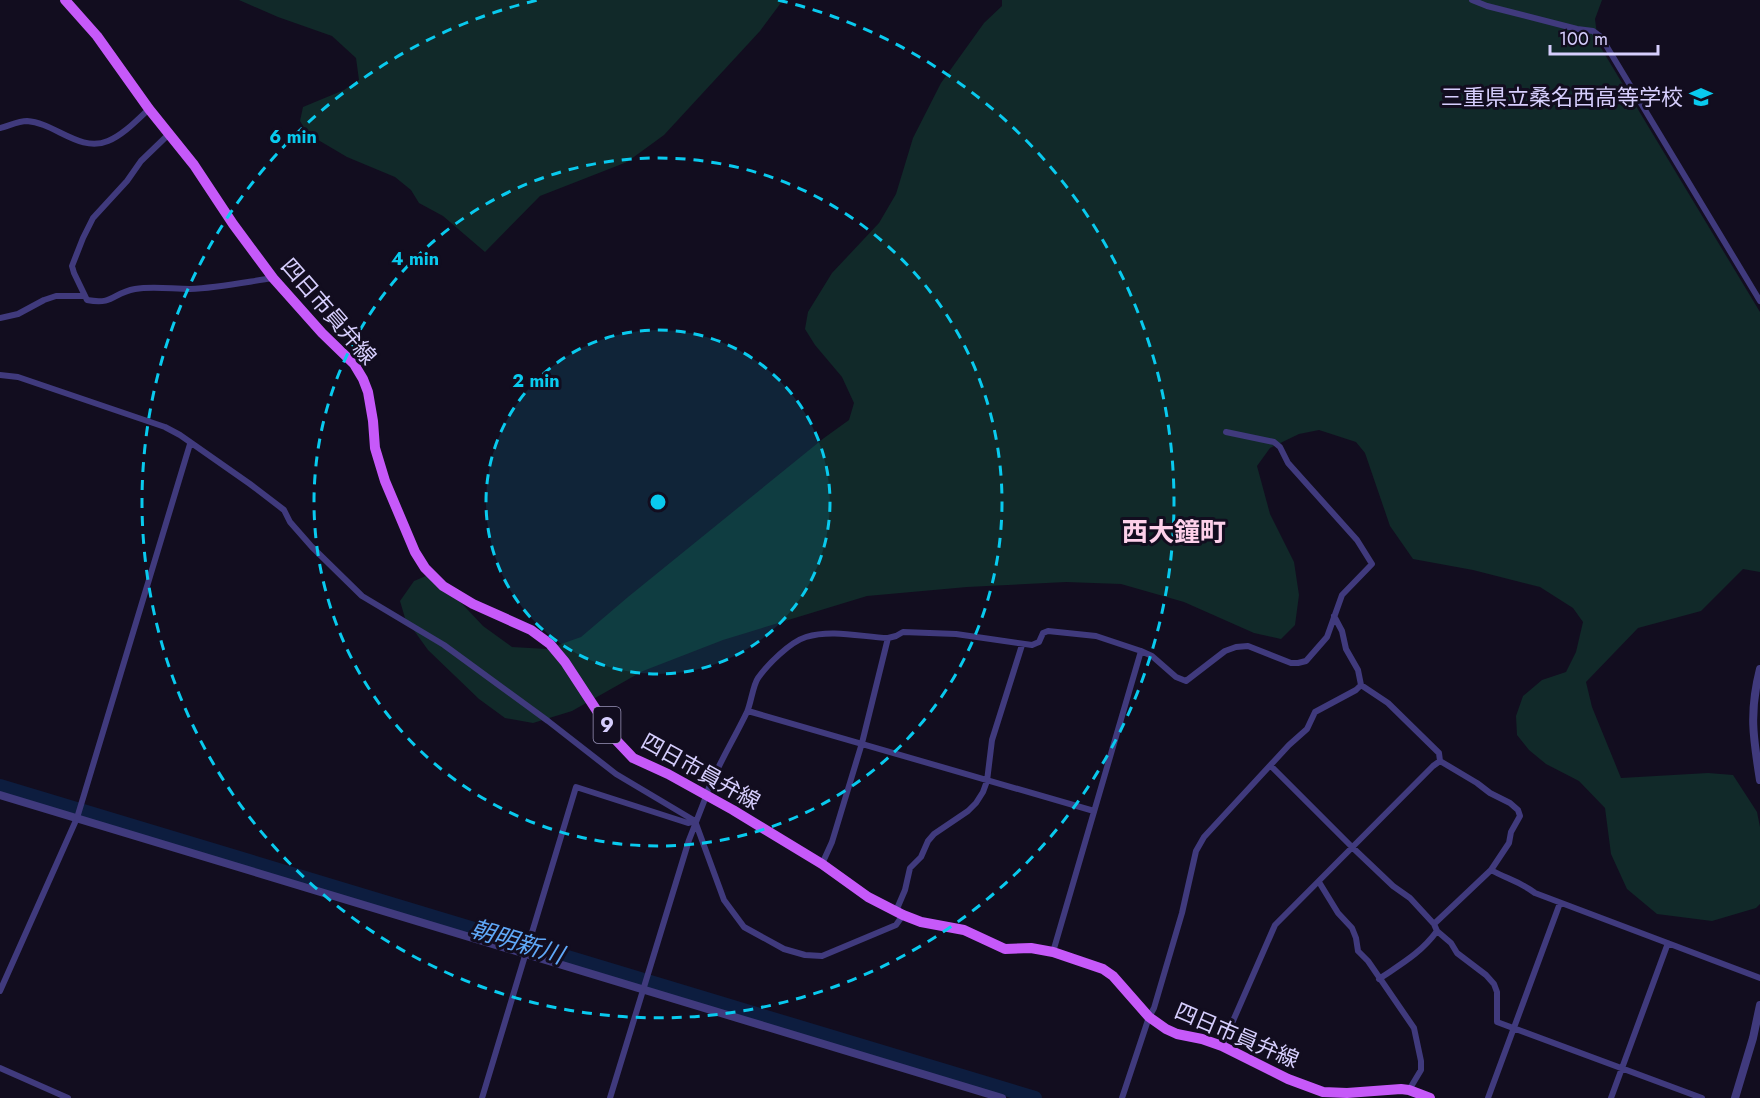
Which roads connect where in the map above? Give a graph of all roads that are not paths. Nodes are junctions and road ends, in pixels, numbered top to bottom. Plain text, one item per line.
1 (65, 0) edge
2 (1472, 0) edge
3 (149, 109) junction
4 (0, 128) edge
5 (170, 133) junction
6 (273, 278) junction
7 (85, 296) junction
8 (1760, 301) edge
9 (0, 318) edge
10 (0, 375) edge
11 (1226, 432) dead end
12 (190, 444) junction
13 (1333, 619) junction
14 (888, 638) junction
15 (1022, 645) junction
16 (1141, 651) junction
17 (1760, 669) edge
18 (1361, 685) junction
19 (748, 711) junction
20 (862, 743) junction
21 (1440, 760) junction
22 (1271, 766) junction
23 (1760, 780) edge
24 (987, 781) junction
25 (0, 795) edge
26 (705, 799) dead end
27 (733, 810) junction
28 (1094, 811) junction
29 (79, 812) junction
30 (695, 821) junction
31 (1352, 847) junction
32 (822, 864) junction
33 (1491, 870) junction
34 (1319, 882) junction
35 (1560, 903) junction
36 (899, 913) junction
37 (1435, 927) junction
38 (1668, 943) junction
39 (528, 948) junction
40 (1053, 952) junction
41 (1760, 978) edge
42 (1379, 979) junction
43 (644, 987) junction
44 (0, 991) edge
45 (1760, 1005) edge
46 (1149, 1017) junction
47 (1513, 1028) junction
48 (1222, 1046) junction
49 (0, 1068) edge
50 (1623, 1068) junction
51 (1409, 1090) junction
52 (68, 1098) edge
53 (482, 1098) edge
54 (610, 1098) edge
55 (1002, 1098) edge
56 (1122, 1098) edge
57 (1430, 1098) edge
58 (1488, 1098) edge
59 (1611, 1098) edge
60 (1702, 1098) edge
61 (1735, 1098) edge

1 - 3 main road, 四日市員弁線 / 9
2 - 8 street
3 - 4 street
3 - 5 main road, 四日市員弁線 / 9
5 - 6 main road, 四日市員弁線 / 9
5 - 7 street
6 - 7 street
6 - 27 main road, 四日市員弁線 / 9
7 - 9 street
10 - 12 street
11 - 13 street
12 - 29 street
12 - 30 street
13 - 16 street
13 - 18 street
14 - 15 street
14 - 19 street
14 - 20 street
15 - 16 street
15 - 24 street
16 - 28 street
17 - 23 street
18 - 21 street
18 - 22 street
19 - 20 street
19 - 27 street
20 - 24 street
20 - 32 street
21 - 31 street
21 - 33 street
22 - 31 street
22 - 46 street
24 - 28 street
24 - 36 street
25 - 29 street
26 - 30 street
27 - 32 main road, 四日市員弁線 / 9
28 - 40 street
29 - 39 street
29 - 44 street
30 - 36 street
30 - 39 street
30 - 43 street
31 - 34 street
31 - 37 street
32 - 36 main road, 四日市員弁線 / 9
33 - 35 street
33 - 37 street
34 - 42 street
34 - 48 street
35 - 38 street
35 - 47 street
36 - 40 main road, 四日市員弁線 / 9
37 - 42 street
37 - 47 street
38 - 41 street
38 - 50 street
39 - 43 street
39 - 53 street
40 - 46 main road, 四日市員弁線 / 9
42 - 51 street
43 - 54 street
43 - 55 street
45 - 61 street
46 - 48 main road, 四日市員弁線 / 9
46 - 56 street
47 - 50 street
47 - 58 street
48 - 51 main road, 四日市員弁線 / 9
49 - 52 street
50 - 59 street
50 - 60 street
51 - 57 main road, 四日市員弁線 / 9

